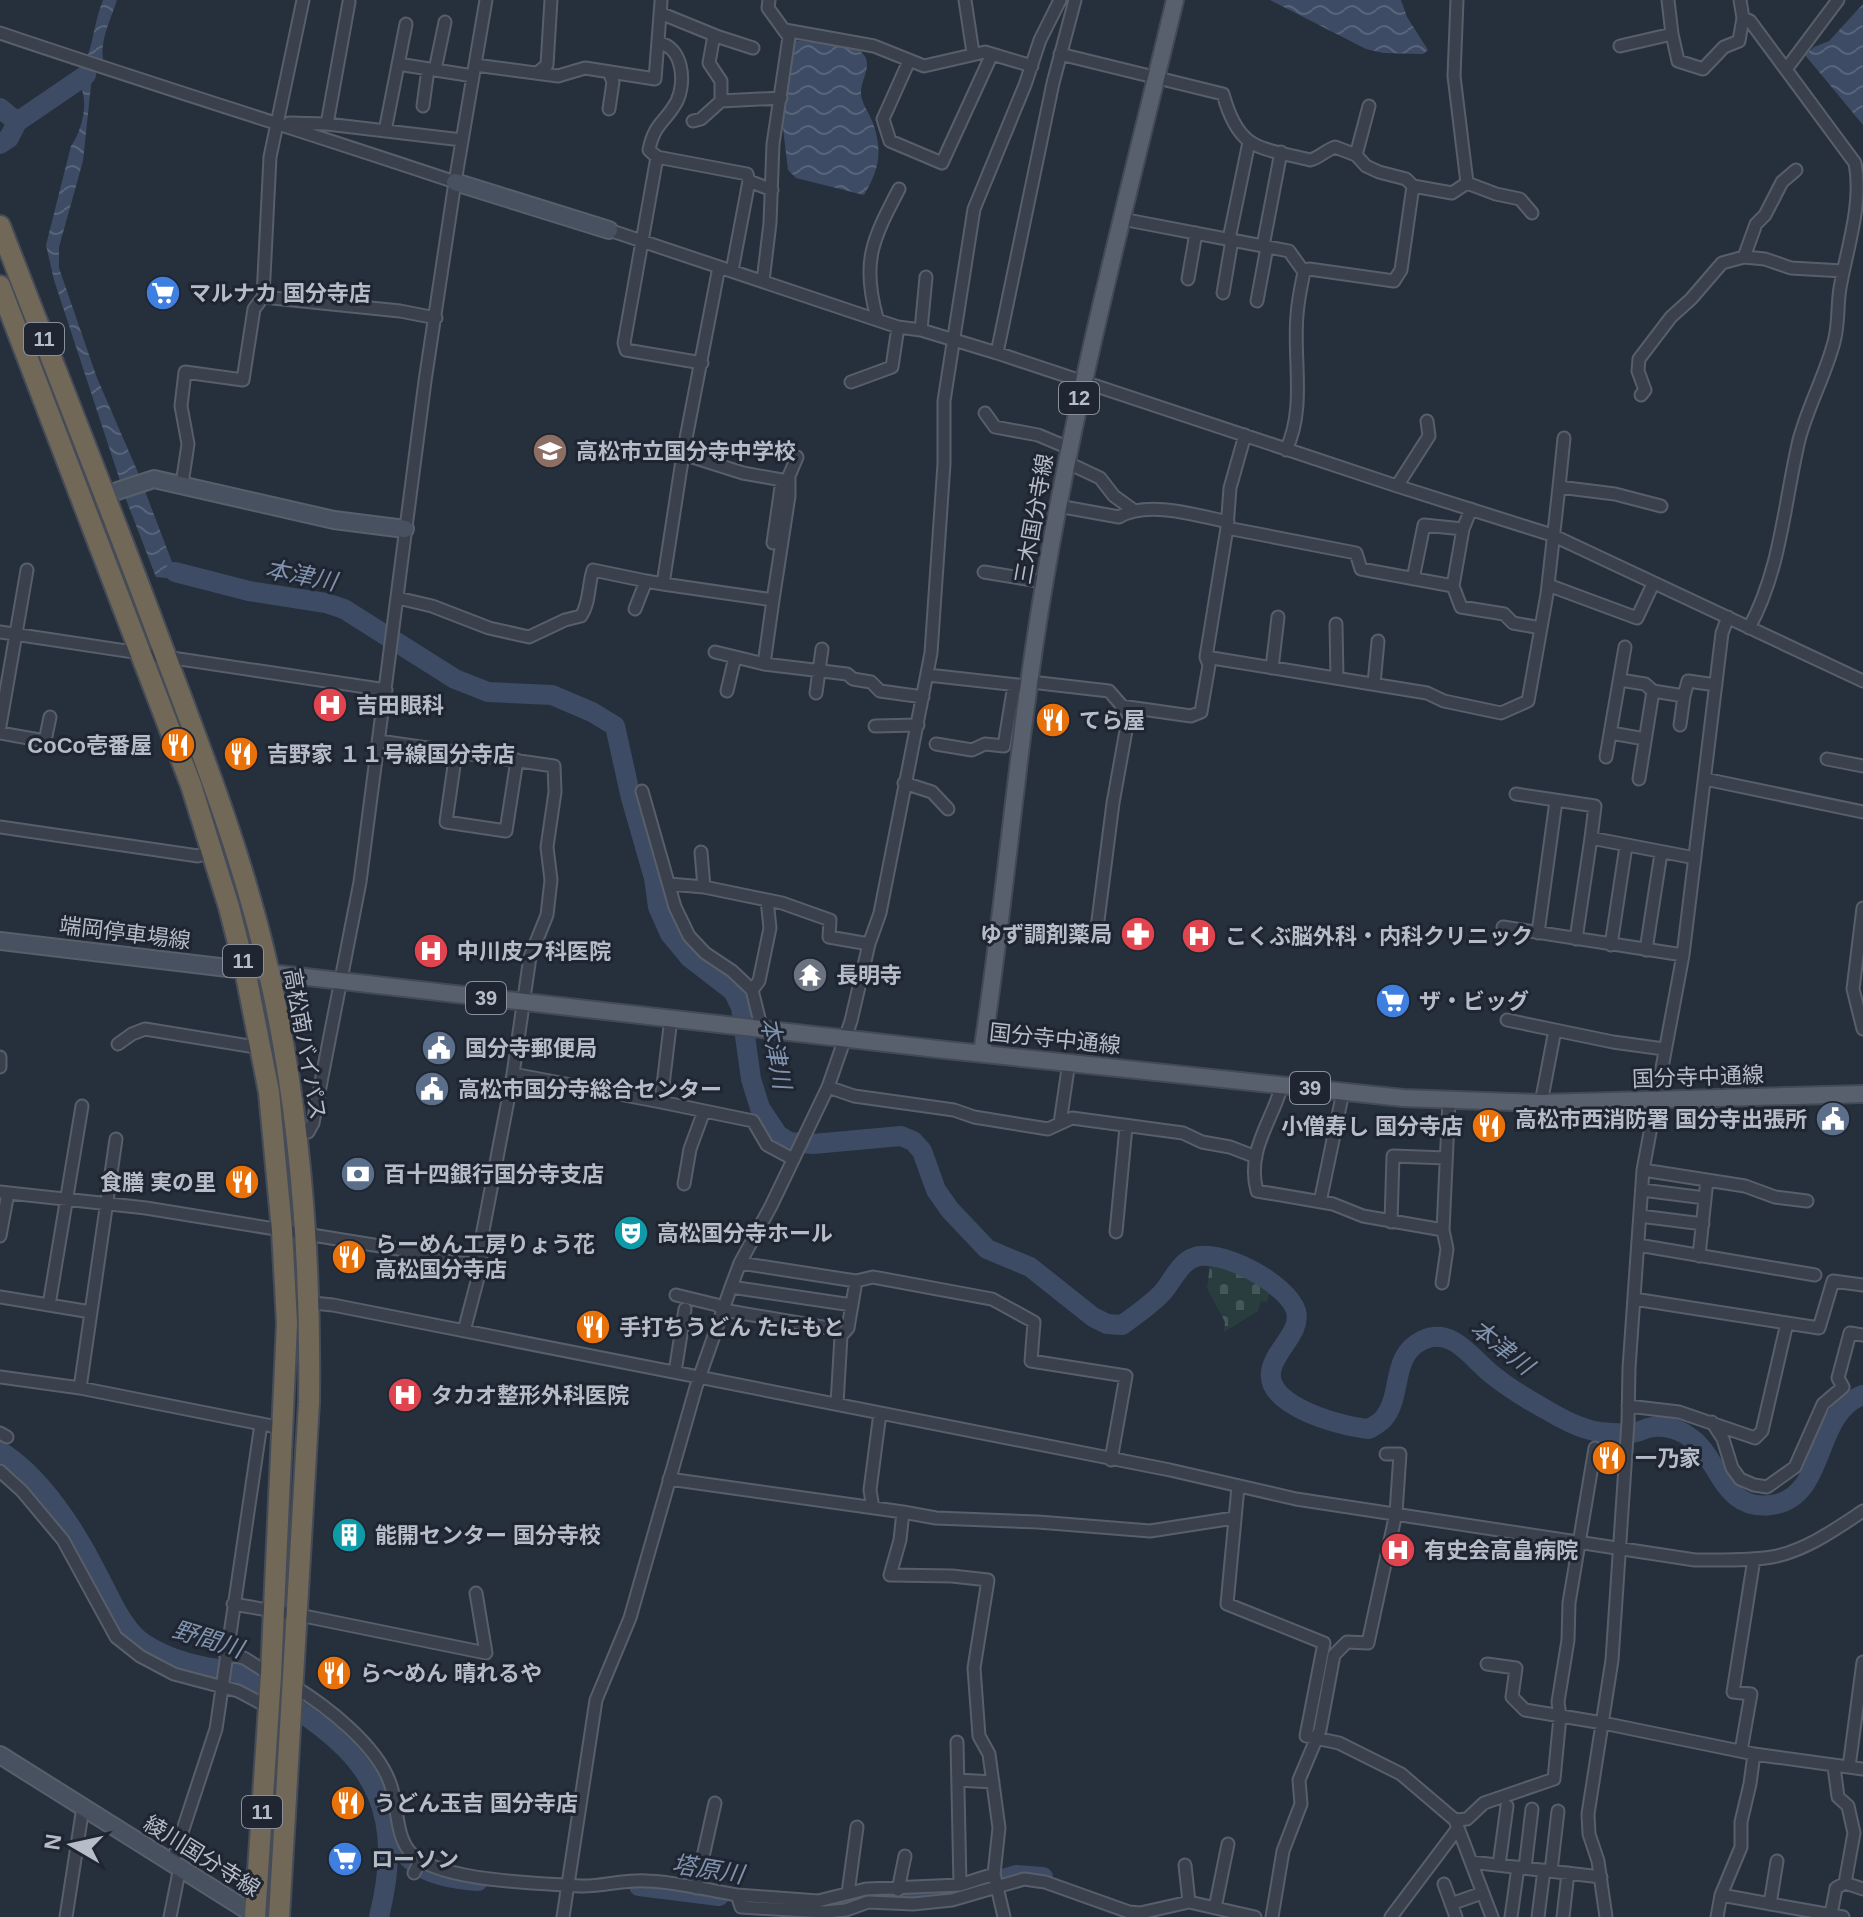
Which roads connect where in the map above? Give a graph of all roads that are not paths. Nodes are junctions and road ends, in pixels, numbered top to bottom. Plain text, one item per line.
1 (303, 0) edge
2 (486, 0) edge
3 (552, 0) edge
4 (769, 0) edge
5 (965, 0) edge
6 (1060, 0) edge
7 (1075, 0) edge
8 (1175, 0) edge
9 (1457, 0) edge
10 (1668, 0) edge
11 (1740, 0) edge
12 (1838, 0) edge
13 (349, 2) dead end
14 (1743, 18) junction
15 (445, 22) dead end
16 (406, 24) dead end
17 (785, 30) junction
18 (0, 33) edge
19 (1672, 34) junction
20 (714, 35) junction
21 (658, 43) junction
22 (1620, 46) dead end
23 (753, 48) dead end
24 (973, 53) junction
25 (992, 54) junction
26 (1060, 54) junction
27 (909, 61) junction
28 (398, 64) junction
29 (1032, 66) junction
30 (1787, 68) junction
31 (432, 69) junction
32 (474, 70) junction
33 (609, 72) junction
34 (537, 73) junction
35 (1156, 77) junction
36 (781, 98) junction
37 (721, 101) junction
38 (423, 106) dead end
39 (1369, 106) dead end
40 (609, 109) dead end
41 (693, 121) dead end
42 (276, 122) junction
43 (327, 124) junction
44 (385, 131) junction
45 (462, 140) junction
46 (1249, 142) junction
47 (1281, 152) junction
48 (1356, 155) junction
49 (657, 157) junction
50 (1796, 170) dead end
51 (749, 181) junction
52 (455, 182) junction
53 (1467, 183) junction
54 (1413, 186) junction
55 (899, 189) dead end
56 (772, 190) junction
57 (1532, 213) dead end
58 (1122, 219) junction
59 (0, 226) edge
60 (609, 230) joint
61 (1196, 233) junction
62 (1231, 240) junction
63 (643, 242) junction
64 (1265, 246) junction
65 (1744, 257) junction
66 (719, 267) junction
67 (732, 271) junction
68 (1843, 271) junction
69 (1304, 272) junction
70 (926, 277) dead end
71 (1188, 279) dead end
72 (763, 281) junction
73 (0, 286) edge
74 (1223, 293) dead end
75 (263, 297) junction
76 (1257, 301) dead end
77 (436, 318) junction
78 (877, 318) junction
79 (898, 327) junction
80 (921, 330) junction
81 (955, 341) junction
82 (997, 353) junction
83 (702, 363) junction
84 (851, 382) dead end
85 (1083, 382) junction
86 (1641, 395) dead end
87 (985, 413) dead end
88 (1427, 421) dead end
89 (1245, 435) junction
90 (1564, 438) dead end
91 (1286, 450) junction
92 (683, 454) junction
93 (1068, 455) junction
94 (797, 457) dead end
95 (182, 484) junction
96 (1397, 486) junction
97 (1559, 487) junction
98 (113, 492) junction
99 (1058, 506) junction
100 (1661, 506) dead end
101 (1132, 509) junction
102 (1471, 509) junction
103 (1228, 525) junction
104 (405, 529) junction
105 (1463, 529) junction
106 (1552, 535) junction
107 (773, 543) dead end
108 (27, 570) dead end
109 (984, 572) dead end
110 (1413, 579) junction
111 (646, 581) junction
112 (1044, 582) junction
113 (663, 584) junction
114 (1653, 584) junction
115 (1548, 585) junction
116 (1453, 586) junction
117 (398, 598) junction
118 (773, 600) junction
119 (635, 609) dead end
120 (1278, 617) dead end
121 (1728, 617) junction
122 (1336, 624) dead end
123 (1541, 628) junction
124 (1749, 628) junction
125 (0, 632) edge
126 (14, 633) junction
127 (1378, 641) dead end
128 (1625, 647) dead end
129 (822, 649) dead end
130 (140, 652) junction
131 (715, 652) dead end
132 (166, 656) junction
133 (735, 657) junction
134 (1206, 657) junction
135 (764, 664) junction
136 (1272, 668) junction
137 (819, 672) junction
138 (928, 675) junction
139 (1337, 678) junction
140 (1620, 680) junction
141 (1863, 681) edge
142 (1374, 684) junction
143 (1025, 685) junction
144 (1716, 685) junction
145 (386, 690) junction
146 (727, 691) dead end
147 (1653, 691) junction
148 (816, 693) dead end
149 (1684, 696) junction
150 (923, 697) junction
151 (1121, 706) junction
152 (50, 717) dead end
153 (918, 725) junction
154 (1680, 725) dead end
155 (0, 726) edge
156 (875, 726) dead end
157 (0, 733) edge
158 (1611, 733) junction
159 (1645, 739) junction
160 (379, 741) junction
161 (936, 744) dead end
162 (456, 752) junction
163 (1606, 757) dead end
164 (1827, 759) dead end
165 (517, 760) junction
166 (1863, 766) edge
167 (1639, 779) dead end
168 (1705, 779) junction
169 (904, 783) junction
170 (642, 791) dead end
171 (1516, 794) dead end
172 (1556, 801) junction
173 (948, 809) dead end
174 (1863, 812) edge
175 (0, 827) edge
176 (1591, 838) junction
177 (1626, 846) junction
178 (212, 851) junction
179 (701, 852) dead end
180 (1661, 853) junction
181 (1695, 858) junction
182 (669, 884) junction
183 (704, 887) junction
184 (767, 900) junction
185 (1863, 908) edge
186 (1503, 927) dead end
187 (1538, 933) junction
188 (1096, 936) dead end
189 (1576, 939) junction
190 (0, 941) edge
191 (869, 944) junction
192 (1611, 945) junction
193 (1646, 950) junction
194 (1683, 955) junction
195 (245, 970) junction
196 (269, 974) junction
197 (342, 982) junction
198 (752, 990) junction
199 (523, 1002) junction
200 (671, 1018) junction
201 (1507, 1020) dead end
202 (760, 1029) junction
203 (1863, 1029) edge
204 (1555, 1030) junction
205 (846, 1038) junction
206 (118, 1044) dead end
207 (261, 1048) junction
208 (1664, 1049) junction
209 (982, 1053) junction
210 (0, 1057) edge
211 (1069, 1062) junction
212 (0, 1067) edge
213 (513, 1074) junction
214 (1282, 1085) junction
215 (828, 1087) junction
216 (1343, 1092) junction
217 (1863, 1094) edge
218 (1449, 1101) junction
219 (1654, 1101) junction
220 (661, 1102) junction
221 (1541, 1103) junction
222 (82, 1106) dead end
223 (704, 1111) junction
224 (1060, 1123) junction
225 (1126, 1127) junction
226 (308, 1132) dead end
227 (116, 1139) dead end
228 (795, 1156) junction
229 (1256, 1157) junction
230 (1446, 1158) junction
231 (1643, 1170) junction
232 (1707, 1180) junction
233 (684, 1184) dead end
234 (1642, 1190) junction
235 (4, 1192) edge
236 (1705, 1198) junction
237 (66, 1201) junction
238 (1807, 1201) dead end
239 (1320, 1202) junction
240 (108, 1204) junction
241 (1640, 1216) junction
242 (1391, 1222) junction
243 (1703, 1224) junction
244 (282, 1230) junction
245 (1443, 1230) junction
246 (1116, 1232) dead end
247 (306, 1233) junction
248 (0, 1236) edge
249 (1638, 1245) junction
250 (1699, 1256) junction
251 (481, 1263) junction
252 (740, 1263) junction
253 (1815, 1275) dead end
254 (856, 1281) junction
255 (1442, 1283) dead end
256 (1863, 1285) edge
257 (731, 1287) junction
258 (676, 1295) dead end
259 (0, 1297) edge
260 (1634, 1299) junction
261 (286, 1300) junction
262 (310, 1302) junction
263 (49, 1305) junction
264 (852, 1305) junction
265 (685, 1309) dead end
266 (723, 1310) junction
267 (91, 1312) junction
268 (1787, 1323) junction
269 (464, 1331) junction
270 (1863, 1335) edge
271 (841, 1336) junction
272 (675, 1372) junction
273 (0, 1377) edge
274 (700, 1378) junction
275 (80, 1388) junction
276 (837, 1404) junction
277 (1628, 1406) junction
278 (880, 1413) junction
279 (1712, 1422) junction
280 (1595, 1448) dead end
281 (1386, 1454) dead end
282 (1111, 1460) junction
283 (0, 1471) edge
284 (669, 1479) junction
285 (1238, 1487) junction
286 (873, 1508) junction
287 (1863, 1511) edge
288 (903, 1512) junction
289 (1396, 1513) junction
290 (1234, 1518) junction
291 (1580, 1543) junction
292 (1619, 1549) junction
293 (1754, 1559) junction
294 (476, 1593) dead end
295 (233, 1604) junction
296 (275, 1612) junction
297 (296, 1615) junction
298 (225, 1656) junction
299 (1863, 1662) edge
300 (1487, 1664) dead end
301 (271, 1675) junction
302 (221, 1684) junction
303 (292, 1687) junction
304 (270, 1708) junction
305 (1560, 1717) junction
306 (1603, 1723) junction
307 (1316, 1738) junction
308 (957, 1742) dead end
309 (1747, 1752) junction
310 (0, 1755) edge
311 (1834, 1767) junction
312 (1849, 1767) junction
313 (1863, 1769) edge
314 (958, 1780) junction
315 (993, 1782) junction
316 (715, 1803) dead end
317 (1507, 1806) dead end
318 (83, 1807) junction
319 (1532, 1809) dead end
320 (1558, 1811) dead end
321 (1456, 1824) junction
322 (857, 1827) dead end
323 (1228, 1844) dead end
324 (905, 1856) dead end
325 (420, 1861) junction
326 (1777, 1861) dead end
327 (1471, 1862) junction
328 (176, 1865) junction
329 (1185, 1865) dead end
330 (1499, 1865) junction
331 (1522, 1868) junction
332 (1547, 1871) junction
333 (414, 1873) dead end
334 (1568, 1873) junction
335 (994, 1874) junction
336 (1601, 1877) junction
337 (567, 1883) junction
338 (1845, 1883) junction
339 (1444, 1884) dead end
340 (960, 1885) junction
341 (696, 1888) junction
342 (996, 1889) junction
343 (1863, 1889) edge
344 (898, 1890) junction
345 (1482, 1893) junction
346 (737, 1895) junction
347 (842, 1895) junction
348 (1721, 1895) junction
349 (1189, 1902) junction
350 (1451, 1904) junction
351 (1770, 1904) junction
352 (1215, 1908) junction
353 (846, 1910) junction
354 (1826, 1913) edge
355 (66, 1917) edge
356 (170, 1917) edge
357 (256, 1917) edge
358 (279, 1917) edge
359 (563, 1917) edge
360 (1004, 1917) edge
361 (1255, 1917) edge
362 (1272, 1917) edge
363 (1391, 1917) edge
364 (1456, 1917) edge
365 (1492, 1917) edge
366 (1511, 1917) edge
367 (1538, 1917) edge
368 (1563, 1917) edge
369 (1606, 1917) edge
370 (1717, 1917) edge
371 (1843, 1917) edge

1 - 42 street
2 - 32 street
3 - 34 street
4 - 17 street
5 - 24 street
6 - 29 street
7 - 26 street
8 - 35 main road, 三木国分寺線 / 12
9 - 53 street
10 - 19 street
11 - 14 street
12 - 30 street
13 - 43 street
14 - 19 street
14 - 30 street
15 - 31 street
16 - 28 street
17 - 27 street
17 - 36 street
18 - 42 street
19 - 22 street
20 - 21 street
20 - 23 street
20 - 37 street
21 - 33 street
21 - 49 street
24 - 25 street
24 - 27 street
25 - 27 street
25 - 29 street
26 - 35 street
26 - 82 street
28 - 31 street
28 - 44 street
29 - 81 street
30 - 68 street
31 - 32 street
31 - 38 street
32 - 34 street
32 - 45 street
33 - 34 street
33 - 40 street
35 - 46 street
35 - 58 main road, 三木国分寺線 / 12
36 - 37 street
36 - 56 street
37 - 41 street
39 - 48 street
42 - 43 street
42 - 52 street
42 - 75 street
43 - 44 street
44 - 45 street
45 - 52 street
46 - 47 street
46 - 62 street
47 - 48 street
47 - 64 street
48 - 54 street
49 - 51 street
49 - 63 street
50 - 65 street
51 - 56 street
51 - 67 street
52 - 60 main road
52 - 77 street
53 - 54 street
53 - 57 street
54 - 69 street
55 - 78 street
56 - 72 street
58 - 61 street
58 - 85 main road, 三木国分寺線 / 12
59 - 98 highway, 高松南バイパス / 11
60 - 63 street
61 - 62 street
61 - 71 street
62 - 64 street
62 - 74 street
63 - 66 street
63 - 83 street
64 - 69 street
64 - 76 street
65 - 68 street
65 - 86 street
66 - 67 street
66 - 83 street
67 - 72 street
68 - 124 street
69 - 91 street
70 - 80 street
72 - 78 street
73 - 130 highway, 高松南バイパス / 11
75 - 77 street
75 - 95 street
77 - 104 street
78 - 79 street
79 - 80 street
79 - 84 street
80 - 81 street
81 - 82 street
81 - 138 street
82 - 85 street
83 - 92 street
85 - 89 street
85 - 93 main road, 三木国分寺線 / 12
87 - 93 street
88 - 96 street
89 - 91 street
89 - 103 street
90 - 97 street
91 - 96 street
92 - 107 street
92 - 113 street
93 - 99 main road, 三木国分寺線 / 12
93 - 101 street
94 - 118 street
95 - 98 main road
95 - 104 main road
96 - 102 street
97 - 100 street
97 - 106 street
98 - 132 highway, 高松南バイパス / 11
99 - 101 street
99 - 112 main road, 三木国分寺線 / 12
101 - 103 street
102 - 105 street
102 - 106 street
103 - 110 street
103 - 134 street
104 - 117 street
105 - 110 street
105 - 116 street
106 - 114 street
106 - 115 street
108 - 126 street
109 - 112 street
110 - 116 street
111 - 113 street
111 - 117 street
111 - 119 street
112 - 143 main road, 三木国分寺線 / 12
113 - 118 street
114 - 115 street
114 - 121 street
115 - 123 street
116 - 123 street
117 - 145 street
118 - 135 street
120 - 136 street
121 - 124 street
121 - 144 street
122 - 139 street
123 - 142 street
124 - 141 street
125 - 126 street
126 - 130 street
126 - 155 street
127 - 142 street
128 - 140 street
129 - 137 street
130 - 132 street
130 - 178 highway, 高松南バイパス / 11
131 - 133 street
132 - 145 street
132 - 196 highway, 高松南バイパス / 11
133 - 135 street
133 - 146 street
134 - 136 street
134 - 151 street
135 - 137 street
136 - 139 street
137 - 148 street
137 - 150 street
138 - 143 street
138 - 150 street
139 - 142 street
140 - 147 street
140 - 158 street
143 - 151 street
143 - 161 street
143 - 209 main road, 三木国分寺線 / 12
144 - 149 street
144 - 168 street
145 - 160 street
147 - 149 street
147 - 159 street
149 - 154 street
150 - 153 street
151 - 188 street
152 - 157 street
153 - 156 street
153 - 169 street
158 - 159 street
158 - 163 street
159 - 167 street
160 - 162 street
160 - 197 street
162 - 165 street
162 - 165 street
164 - 166 street
165 - 199 street
168 - 174 street
168 - 181 street
169 - 173 street
169 - 191 street
170 - 182 street
171 - 172 street
172 - 176 street
172 - 187 street
175 - 178 street
176 - 177 street
176 - 189 street
177 - 180 street
177 - 192 street
178 - 195 highway, 高松南バイパス / 11
179 - 183 street
180 - 181 street
180 - 193 street
181 - 194 street
182 - 183 street
182 - 198 street
183 - 184 street
184 - 191 street
184 - 198 street
185 - 203 street
186 - 187 street
187 - 189 street
189 - 192 street
190 - 195 main road, 端岡停車場線
191 - 205 street
192 - 193 street
193 - 194 street
194 - 208 street
195 - 196 main road, 国分寺中通線 / 39
195 - 207 highway, 高松南バイパス / 11
196 - 197 main road, 国分寺中通線 / 39
196 - 247 highway, 高松南バイパス / 11
197 - 199 main road, 国分寺中通線 / 39
197 - 226 street
198 - 202 street
199 - 200 main road, 国分寺中通線 / 39
199 - 213 street
200 - 202 main road, 国分寺中通線 / 39
200 - 220 street
201 - 204 street
202 - 205 main road, 国分寺中通線 / 39
204 - 208 street
204 - 221 street
205 - 209 main road, 国分寺中通線 / 39
205 - 215 street
206 - 207 street
207 - 244 highway, 高松南バイパス / 11
208 - 219 street
209 - 211 main road, 国分寺中通線 / 39
210 - 212 street
211 - 214 main road, 国分寺中通線 / 39
211 - 224 street
213 - 220 street
213 - 251 street
214 - 216 main road, 国分寺中通線 / 39
214 - 229 street
215 - 224 street
215 - 228 street
216 - 218 main road, 国分寺中通線 / 39
216 - 239 street
217 - 219 main road, 国分寺中通線 / 39
218 - 221 main road, 国分寺中通線 / 39
218 - 230 street
219 - 221 main road, 国分寺中通線 / 39
219 - 231 street
220 - 223 street
222 - 237 street
223 - 228 street
223 - 233 street
224 - 225 street
225 - 229 street
225 - 246 street
227 - 240 street
228 - 252 street
229 - 239 street
230 - 242 street
230 - 245 street
231 - 232 street
231 - 234 street
232 - 236 street
232 - 238 street
234 - 236 street
234 - 241 street
235 - 237 street
235 - 248 street
236 - 243 street
237 - 240 street
237 - 263 street
239 - 242 street
240 - 244 street
240 - 267 street
241 - 243 street
241 - 249 street
242 - 245 street
243 - 250 street
244 - 247 street
244 - 261 highway, 高松南バイパス / 11
245 - 255 street
247 - 251 street
247 - 262 highway, 高松南バイパス / 11
249 - 250 street
249 - 260 street
250 - 253 street
251 - 269 street
252 - 254 street
252 - 257 street
254 - 264 street
254 - 282 street
256 - 268 street
257 - 264 street
257 - 266 street
258 - 266 street
259 - 263 street
260 - 268 street
260 - 277 street
261 - 262 street
261 - 296 highway, 高松南バイパス / 11
262 - 269 street
262 - 297 highway, 高松南バイパス / 11
263 - 267 street
264 - 271 street
265 - 272 street
266 - 271 street
266 - 274 street
267 - 275 street
268 - 279 street
269 - 272 street
270 - 279 street
271 - 276 street
272 - 274 street
273 - 275 street
274 - 276 street
274 - 284 street
275 - 295 street
276 - 278 street
277 - 279 street
277 - 292 street
278 - 282 street
278 - 286 street
280 - 291 street
281 - 289 street
282 - 285 street
283 - 302 street
284 - 286 street
284 - 337 street
285 - 289 street
285 - 290 street
286 - 288 street
287 - 293 street
288 - 290 street
288 - 315 street
289 - 291 street
289 - 307 street
290 - 307 street
291 - 292 street
291 - 305 street
292 - 293 street
292 - 306 street
293 - 309 street
294 - 297 street
295 - 296 street
295 - 298 street
296 - 297 street
296 - 301 highway, 高松南バイパス / 11
297 - 303 highway, 高松南バイパス / 11
298 - 301 street
298 - 302 street
299 - 312 street
300 - 305 street
301 - 304 highway, 高松南バイパス / 11
302 - 304 street
302 - 328 street
303 - 325 street
303 - 358 highway, 高松南バイパス / 11
304 - 357 highway, 高松南バイパス / 11
305 - 306 street
305 - 321 street
306 - 309 street
306 - 336 street
307 - 321 street
307 - 362 street
308 - 314 street
309 - 311 street
309 - 348 street
310 - 318 main road, 綾川国分寺線
311 - 312 street
311 - 338 street
312 - 313 street
314 - 315 street
314 - 340 street
315 - 335 street
316 - 341 street
317 - 330 street
318 - 328 main road, 綾川国分寺線
318 - 355 street
319 - 331 street
320 - 332 street
321 - 327 street
321 - 363 street
322 - 347 street
323 - 352 street
324 - 344 street
325 - 333 street
325 - 337 street
326 - 351 street
327 - 330 street
327 - 345 street
328 - 356 street
328 - 357 main road, 綾川国分寺線
329 - 349 street
330 - 331 street
331 - 332 street
331 - 366 street
332 - 334 street
332 - 367 street
334 - 336 street
334 - 368 street
335 - 340 street
335 - 342 street
336 - 369 street
337 - 341 street
337 - 359 street
338 - 343 street
338 - 354 street
339 - 350 street
340 - 344 street
341 - 346 street
342 - 349 street
342 - 353 street
342 - 360 street
344 - 347 street
345 - 350 street
345 - 365 street
346 - 347 street
346 - 353 street
347 - 353 street
348 - 351 street
348 - 370 street
349 - 352 street
350 - 364 street
351 - 354 street
352 - 361 street
354 - 371 street

